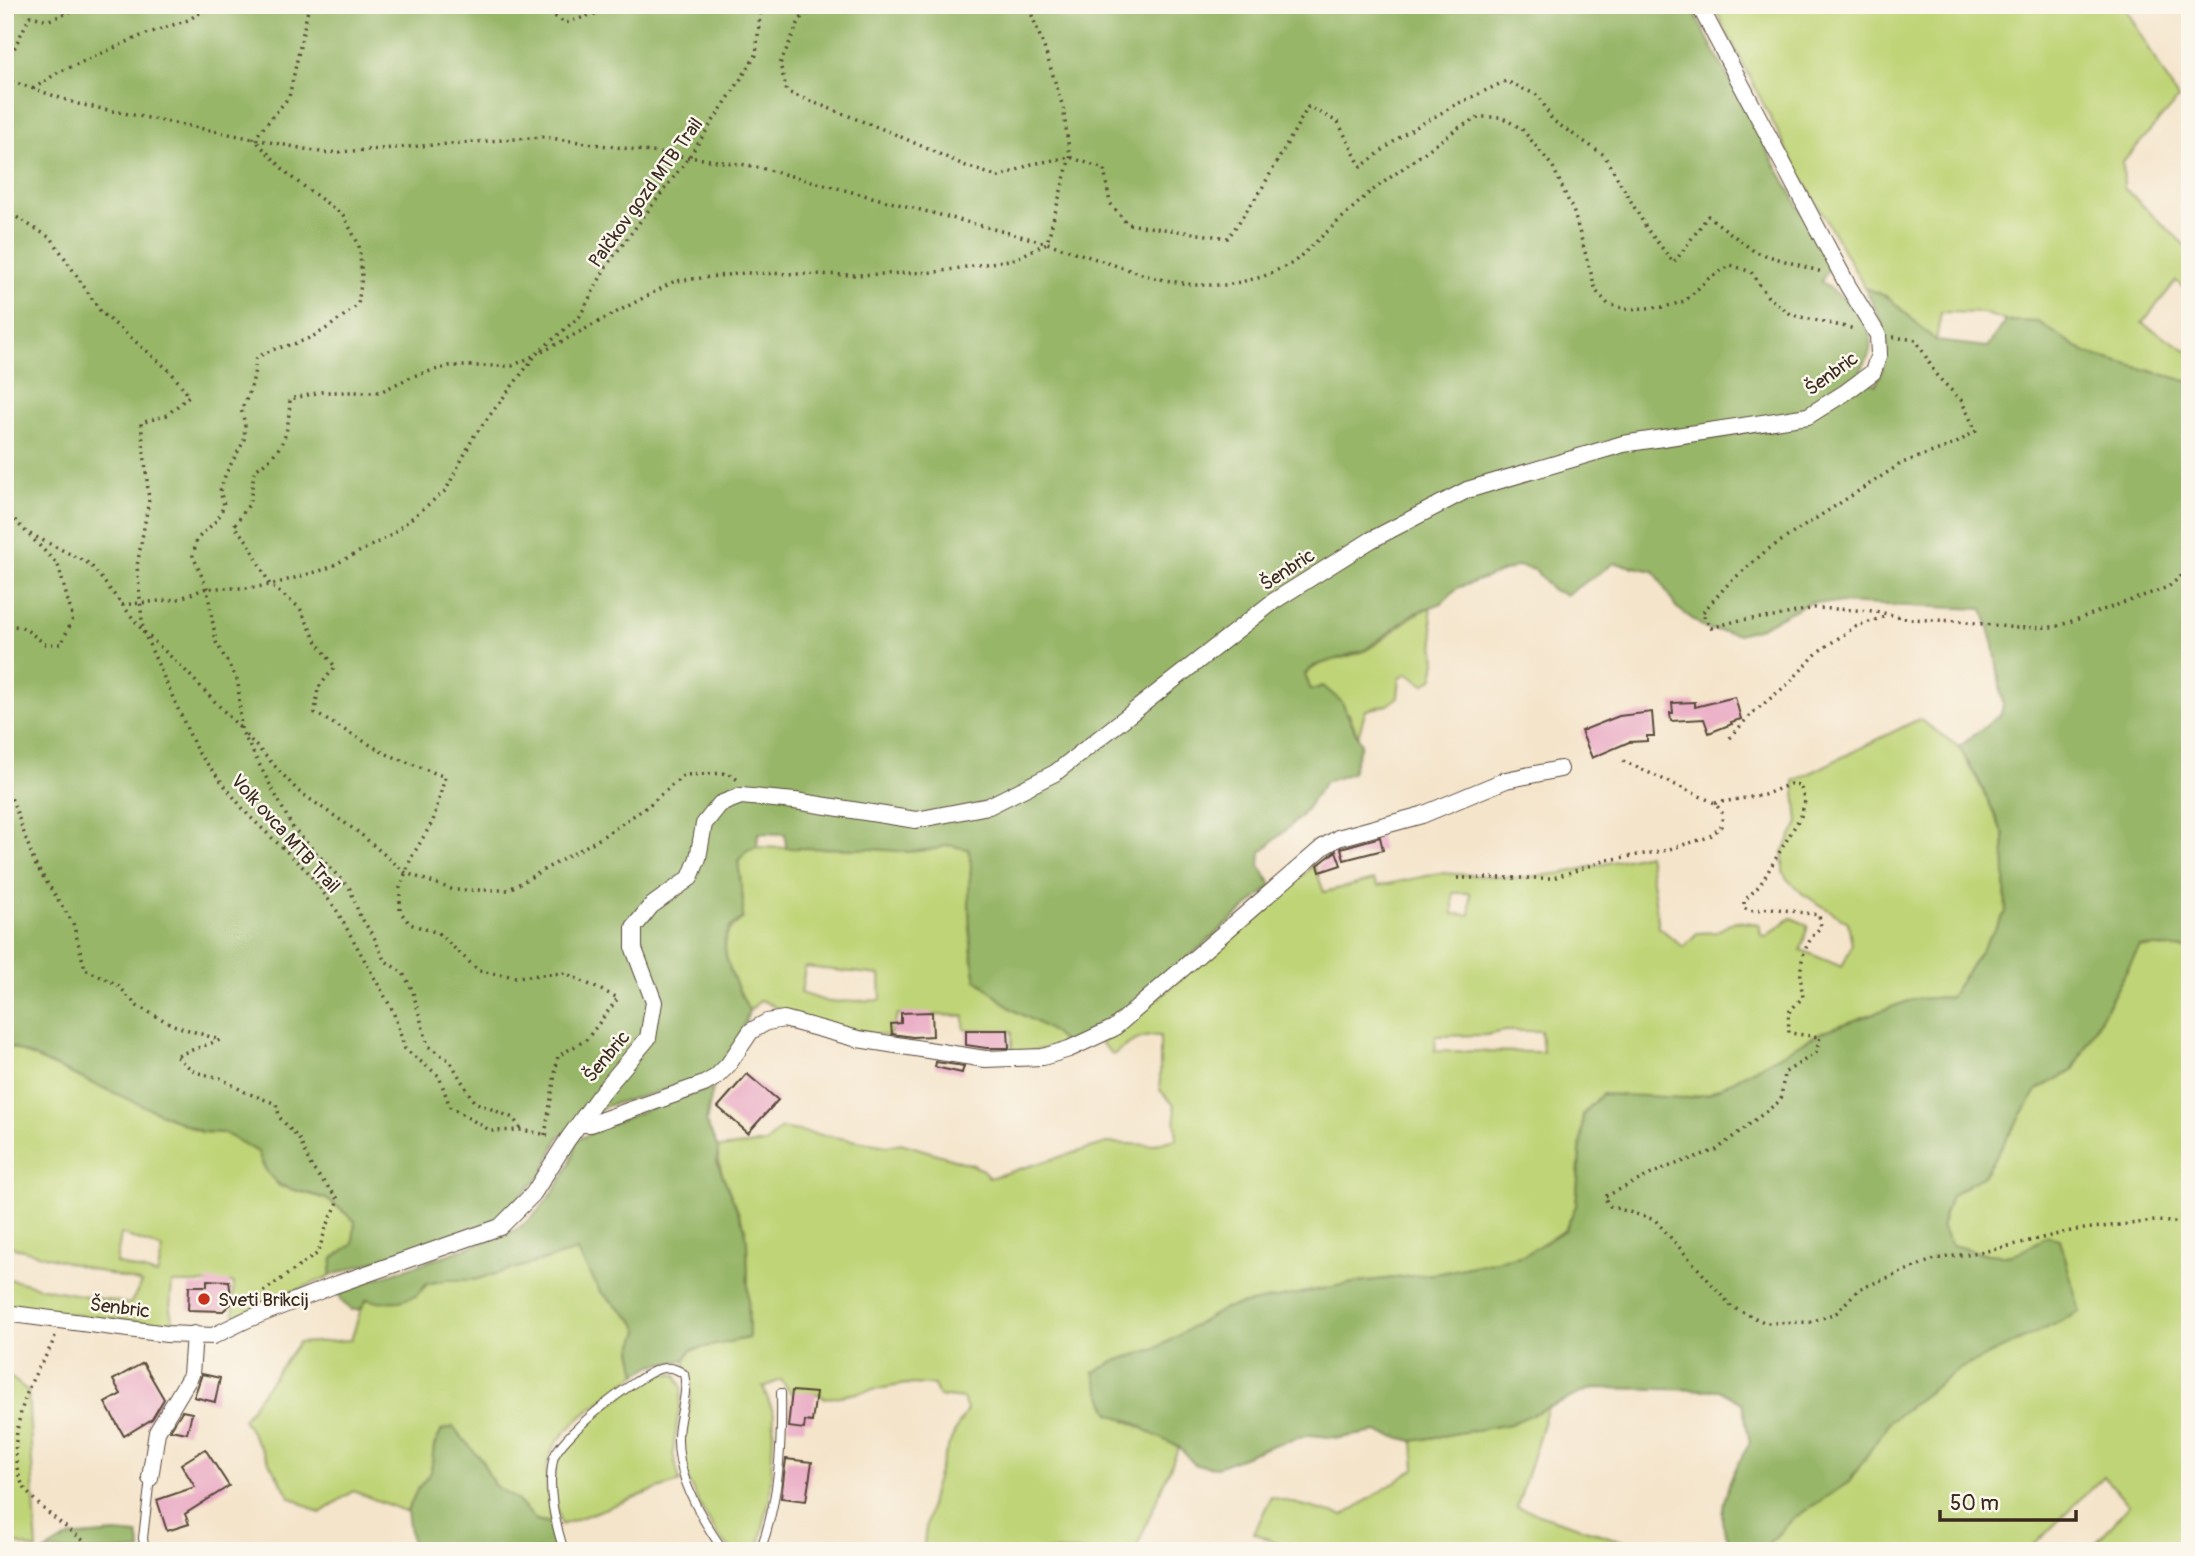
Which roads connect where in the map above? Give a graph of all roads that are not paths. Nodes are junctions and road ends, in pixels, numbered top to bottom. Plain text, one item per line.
1 (1699, 5) edge
2 (1560, 769) dead end
3 (579, 1124) junction
4 (5, 1313) edge
5 (194, 1334) junction
6 (781, 1393) dead end
7 (149, 1478) joint
8 (145, 1551) edge
9 (564, 1551) edge
10 (724, 1551) edge
11 (760, 1551) edge

1 - 3 street, Šenbric
2 - 3 street
3 - 5 street, Šenbric
4 - 5 street, Šenbric
5 - 7 street
6 - 11 lane
7 - 8 lane
9 - 10 lane

